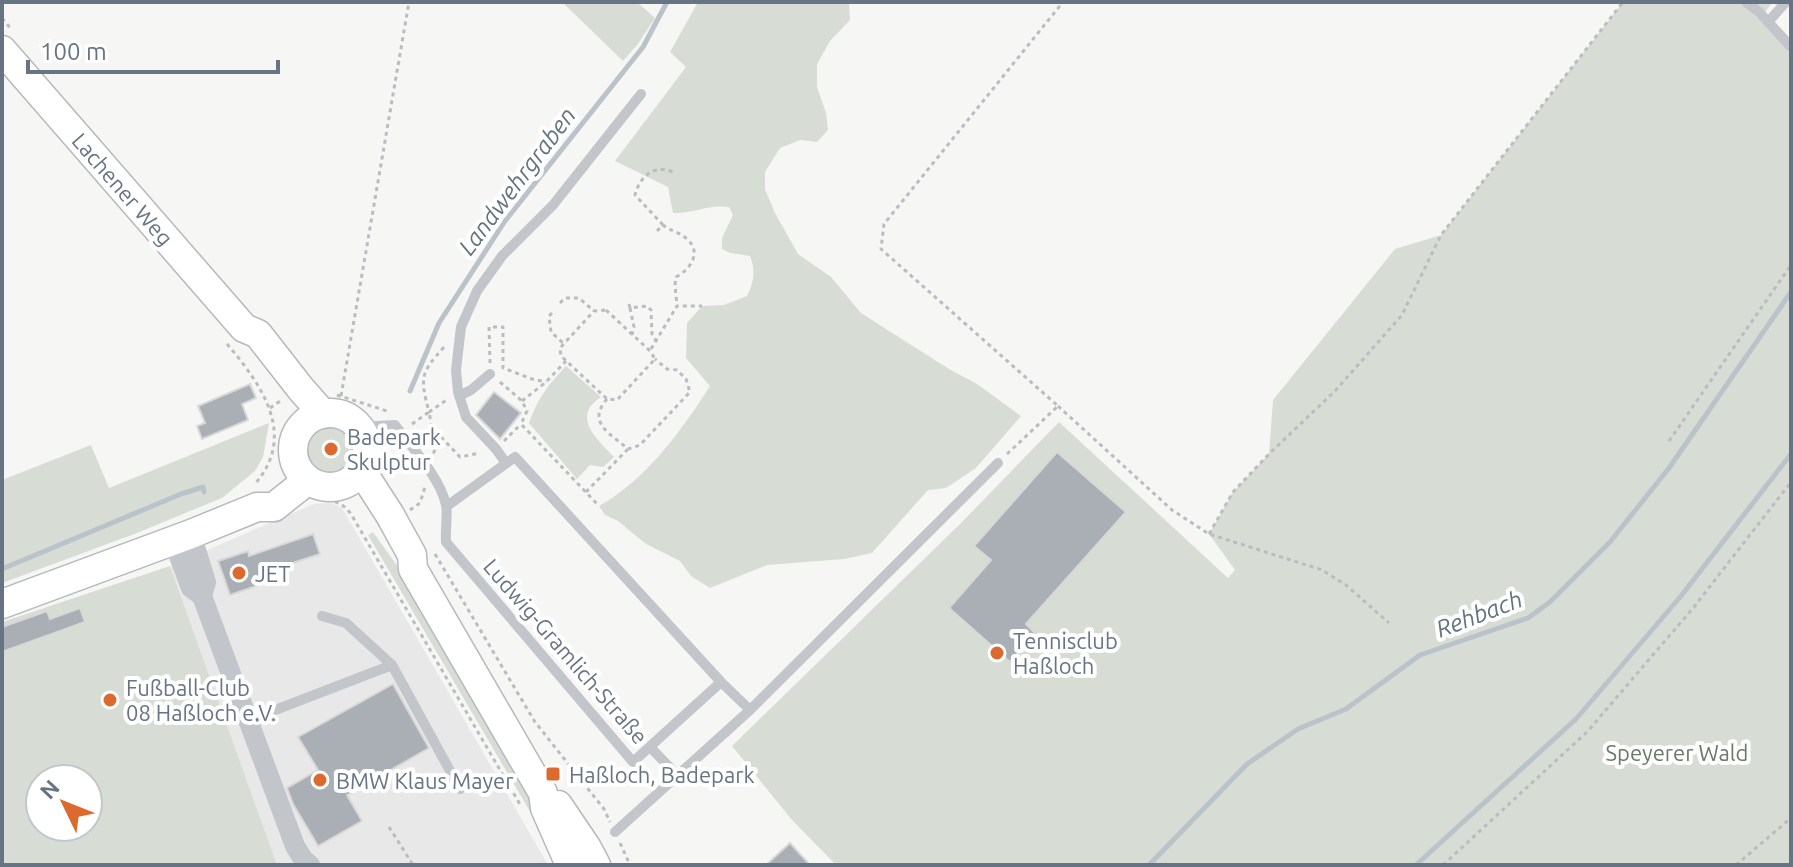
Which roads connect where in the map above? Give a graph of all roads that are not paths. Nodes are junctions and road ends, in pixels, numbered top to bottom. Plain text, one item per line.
1 (1746, 2) edge
2 (1786, 2) edge
3 (1768, 22) junction
4 (1791, 47) edge
5 (2, 50) edge
6 (641, 94) dead end
7 (490, 374) road end
8 (459, 394) junction
9 (322, 412) junction
10 (404, 437) junction
11 (358, 456) junction
12 (506, 463) junction
13 (998, 463) road end
14 (302, 473) junction
15 (447, 506) junction
16 (182, 537) junction
17 (2, 604) edge
18 (322, 616) dead end
19 (392, 665) junction
20 (721, 682) junction
21 (750, 710) junction
22 (249, 720) junction
23 (650, 747) junction
24 (678, 776) junction
25 (460, 789) dead end
26 (534, 802) junction
27 (615, 832) road end
28 (310, 865) edge
29 (572, 865) edge
30 (596, 865) edge

1 - 3 lane
2 - 3 lane
3 - 4 lane
5 - 9 main road, Lachener Weg
6 - 8 lane
7 - 8 lane
8 - 12 lane
9 - 11 main road
9 - 14 main road
10 - 11 lane
10 - 11 lane
10 - 15 lane, Ludwig-Gramlich-Straße
11 - 14 main road
11 - 26 main road
12 - 15 lane
12 - 20 lane
13 - 21 lane
14 - 16 main road
15 - 23 lane, Ludwig-Gramlich-Straße
16 - 17 main road
16 - 22 street
18 - 19 lane
19 - 22 lane
19 - 25 lane
20 - 21 lane
20 - 23 lane, Ludwig-Gramlich-Straße
21 - 24 lane
22 - 28 street
23 - 24 lane
24 - 27 lane
26 - 29 main road
26 - 30 main road

